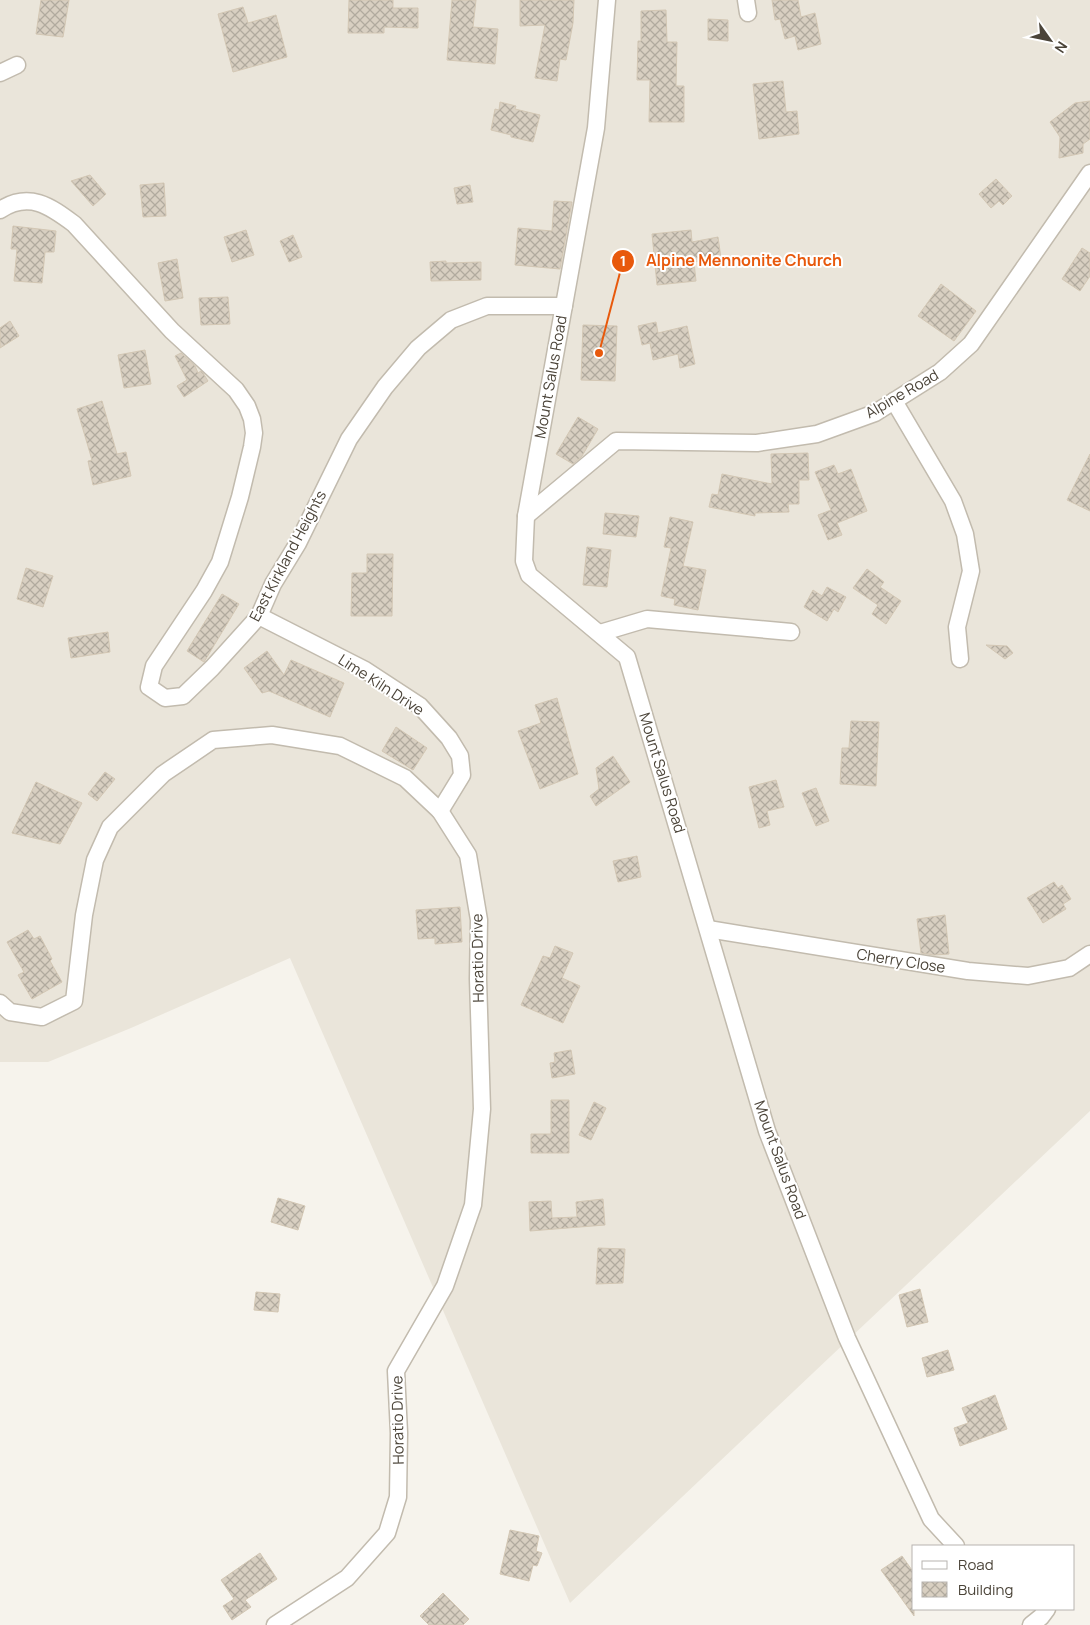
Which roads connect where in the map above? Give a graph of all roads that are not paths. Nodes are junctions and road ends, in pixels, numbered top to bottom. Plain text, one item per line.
1 (608, 0) edge
2 (17, 65) dead end
3 (0, 73) edge
4 (1090, 174) edge
5 (0, 210) edge
6 (564, 306) junction
7 (894, 401) junction
8 (526, 516) junction
9 (259, 616) junction
10 (791, 632) dead end
11 (600, 633) junction
12 (960, 659) dead end
13 (440, 811) junction
14 (708, 929) junction
15 (1090, 954) edge
16 (0, 1003) edge
17 (955, 1545) edge
18 (1046, 1610) edge
19 (275, 1625) edge
20 (1031, 1625) edge

1 - 6 street, Mount Salus Road
2 - 3 street
4 - 7 street, Alpine Road
5 - 9 street, East Kirkland Heights
6 - 8 street, Mount Salus Road
6 - 9 street, East Kirkland Heights
7 - 8 street, Alpine Road
7 - 12 street
8 - 11 street, Mount Salus Road
9 - 13 street, Lime Kiln Drive
10 - 11 street
11 - 14 street, Mount Salus Road
13 - 16 street, Horatio Drive
13 - 19 street, Horatio Drive
14 - 15 street, Cherry Close
14 - 17 street, Mount Salus Road
18 - 20 street

